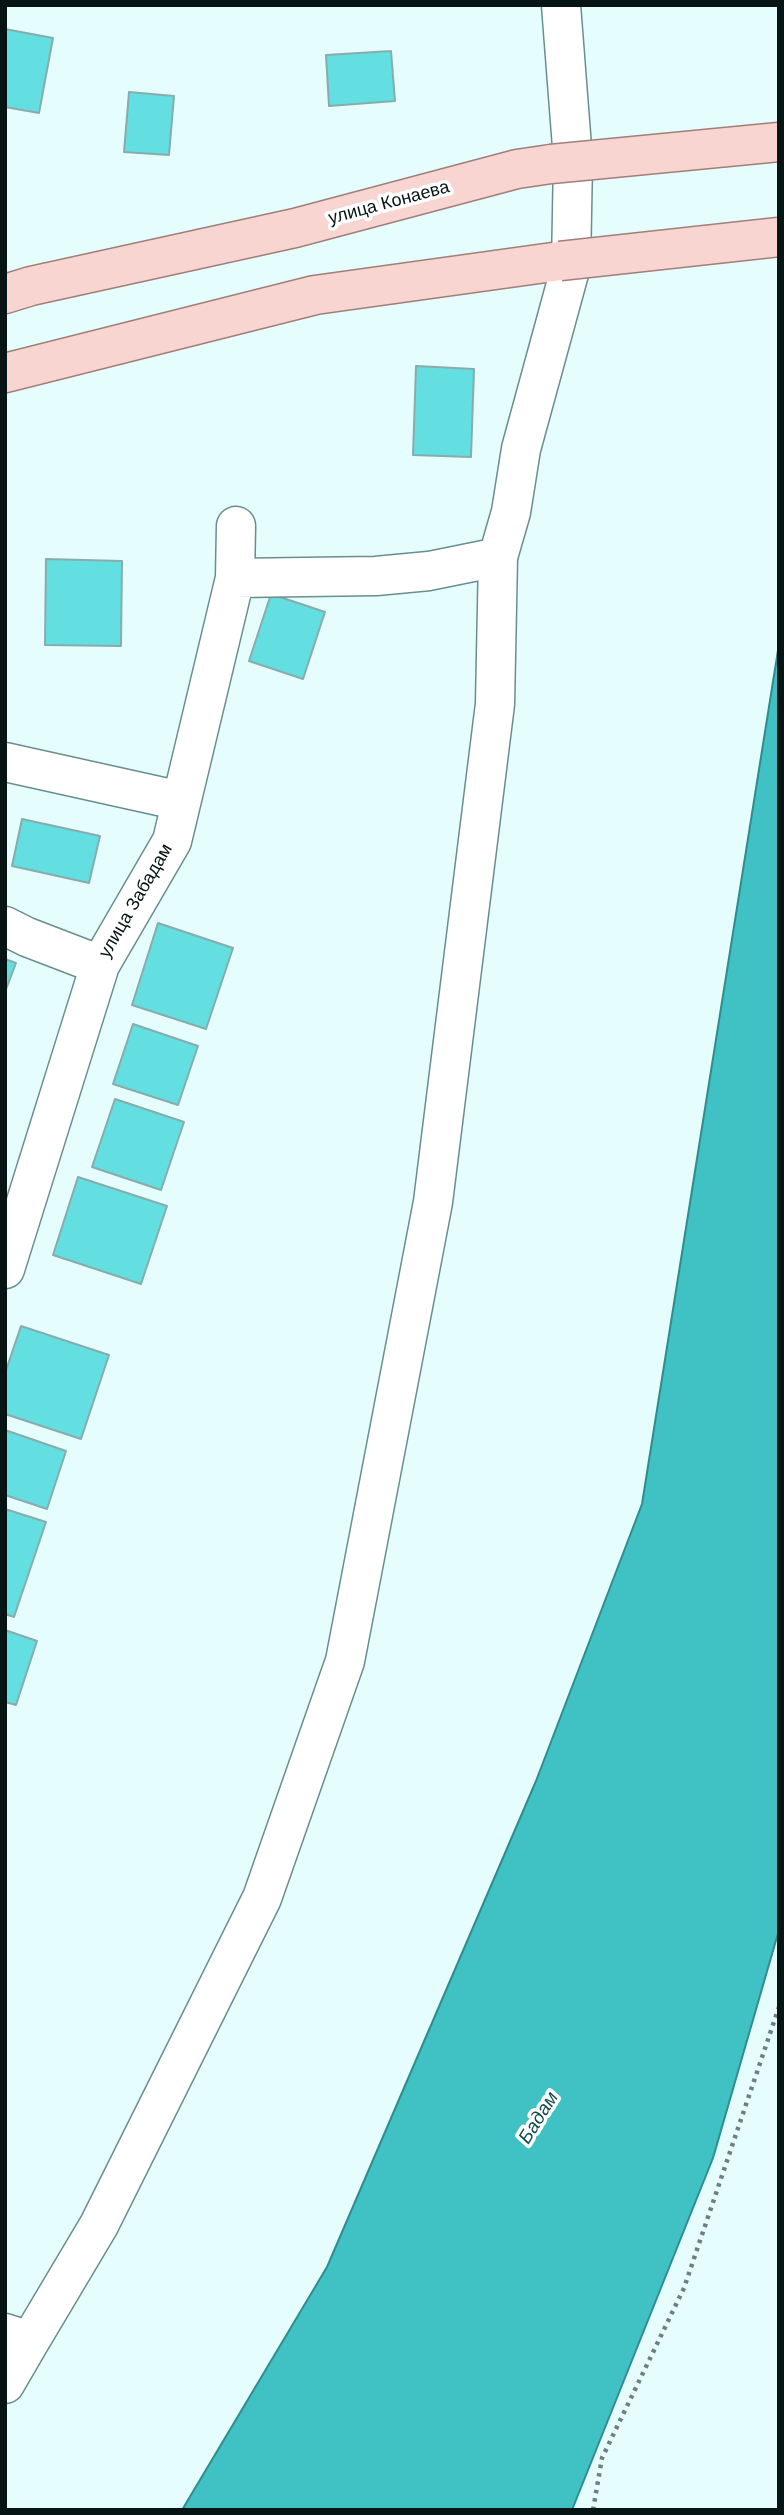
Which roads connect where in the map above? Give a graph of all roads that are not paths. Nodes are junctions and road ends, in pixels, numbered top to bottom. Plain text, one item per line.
1 (561, 5) edge
2 (779, 142) edge
3 (779, 237) edge
4 (5, 294) edge
5 (5, 373) edge
6 (236, 526) dead end
7 (498, 557) junction
8 (234, 578) junction
9 (5, 762) edge
10 (181, 802) junction
11 (5, 926) edge
12 (100, 965) junction
13 (5, 1269) edge
14 (18, 2337) edge
15 (5, 2384) edge

1 - 7 street
2 - 4 main road, улица Конаева, bridge
3 - 5 main road, bridge
6 - 8 street, улица Забадам
7 - 8 street
7 - 14 street
8 - 10 street, улица Забадам
9 - 10 street
10 - 12 street, улица Забадам
11 - 12 street
12 - 13 street, улица Забадам
14 - 15 street

